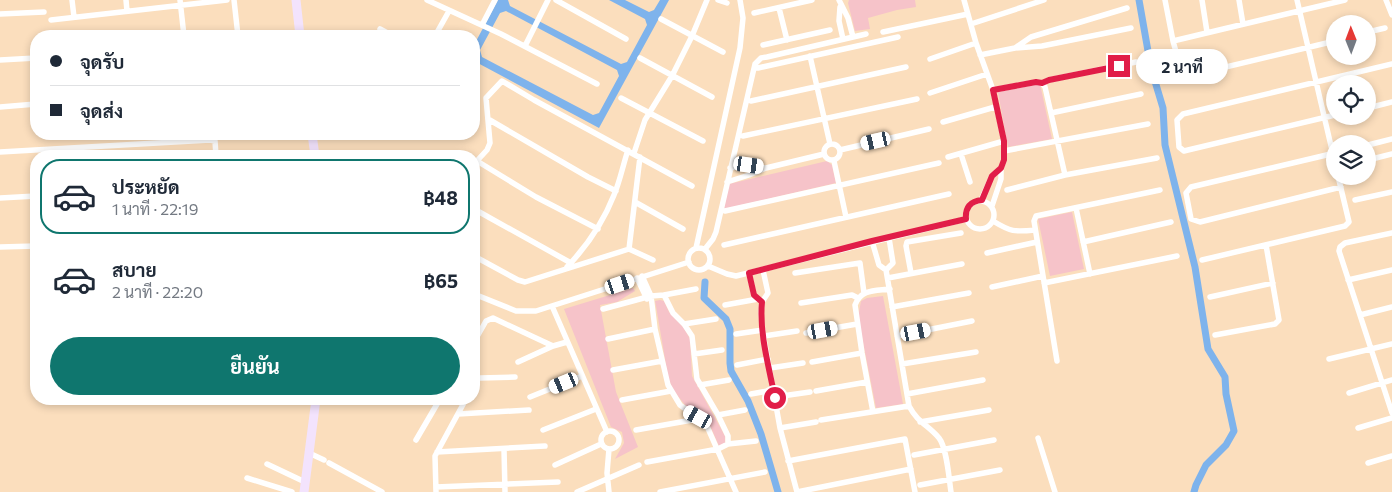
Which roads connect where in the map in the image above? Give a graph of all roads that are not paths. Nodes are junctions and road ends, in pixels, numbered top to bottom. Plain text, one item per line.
1 (72, 0) edge
2 (126, 0) edge
3 (227, 0) edge
4 (234, 0) edge
5 (296, 0) edge
6 (427, 0) edge
7 (495, 0) edge
8 (548, 0) edge
9 (556, 0) edge
10 (707, 0) edge
11 (718, 0) edge
12 (740, 0) edge
13 (812, 0) edge
14 (835, 0) edge
15 (964, 0) edge
16 (1044, 0) edge
17 (1166, 0) edge
18 (1202, 0) edge
19 (1239, 0) edge
20 (1297, 0) edge
21 (1346, 0) edge
22 (1386, 0) edge
23 (840, 2) edge
24 (180, 3) edge
25 (727, 3) dead end
26 (779, 8) junction
27 (1127, 8) dead end
28 (127, 11) junction
29 (449, 11) junction
30 (1300, 11) junction
31 (44, 12) dead end
32 (0, 14) edge
33 (754, 14) dead end
34 (968, 14) junction
35 (1392, 15) edge
36 (74, 17) junction
37 (661, 19) dead end
38 (51, 20) dead end
39 (971, 24) junction
40 (1243, 24) junction
41 (482, 26) junction
42 (1131, 28) dead end
43 (1385, 28) dead end
44 (183, 30) edge
45 (237, 30) edge
46 (299, 30) edge
47 (438, 30) edge
48 (830, 30) dead end
49 (1376, 30) edge
50 (883, 32) dead end
51 (1207, 32) junction
52 (866, 34) dead end
53 (692, 36) junction
54 (853, 37) junction
55 (898, 37) dead end
56 (626, 39) dead end
57 (843, 39) junction
58 (787, 40) junction
59 (1173, 41) junction
60 (976, 43) junction
61 (1326, 43) edge
62 (763, 45) dead end
63 (525, 46) junction
64 (1309, 47) junction
65 (1015, 48) junction
66 (723, 52) dead end
67 (980, 54) junction
68 (810, 56) junction
69 (30, 58) edge
70 (640, 58) dead end
71 (930, 59) dead end
72 (0, 60) edge
73 (1136, 62) dead end
74 (1392, 64) edge
75 (906, 67) dead end
76 (758, 68) dead end
77 (987, 74) junction
78 (672, 76) junction
79 (1183, 76) junction
80 (1167, 81) dead end
81 (1316, 82) junction
82 (1042, 83) junction
83 (597, 84) dead end
84 (817, 86) junction
85 (993, 90) junction
86 (930, 93) dead end
87 (1141, 94) dead end
88 (621, 98) dead end
89 (712, 98) dead end
90 (918, 98) dead end
91 (751, 101) dead end
92 (1392, 102) edge
93 (30, 104) edge
94 (0, 106) edge
95 (1376, 106) edge
96 (996, 107) junction
97 (649, 112) junction
98 (1051, 113) junction
99 (824, 118) junction
100 (1324, 118) junction
101 (488, 119) junction
102 (943, 122) dead end
103 (1148, 124) dead end
104 (929, 129) dead end
105 (1329, 135) edge
106 (743, 136) dead end
107 (1392, 139) edge
108 (210, 140) edge
109 (210, 140) edge
110 (702, 141) dead end
111 (1004, 141) junction
112 (1058, 142) junction
113 (1376, 143) edge
114 (830, 144) junction
115 (30, 150) edge
116 (35, 150) edge
117 (216, 150) edge
118 (840, 150) junction
119 (0, 152) edge
120 (631, 152) junction
121 (1004, 152) junction
122 (824, 154) junction
123 (961, 154) junction
124 (1392, 154) edge
125 (1326, 155) edge
126 (640, 157) junction
127 (480, 158) edge
128 (948, 158) dead end
129 (1157, 158) dead end
130 (1376, 158) edge
131 (834, 160) junction
132 (938, 164) dead end
133 (480, 166) edge
134 (730, 168) junction
135 (766, 168) junction
136 (1001, 168) junction
137 (1065, 175) junction
138 (727, 182) junction
139 (970, 182) dead end
140 (692, 186) dead end
141 (839, 186) junction
142 (1341, 187) joint
143 (1007, 190) dead end
144 (1160, 190) dead end
145 (616, 191) junction
146 (1392, 192) edge
147 (949, 194) dead end
148 (30, 196) edge
149 (0, 198) edge
150 (982, 200) junction
151 (1355, 200) dead end
152 (636, 202) junction
153 (992, 206) junction
154 (1076, 208) junction
155 (725, 211) dead end
156 (480, 212) edge
157 (846, 217) junction
158 (966, 219) junction
159 (993, 221) junction
160 (1171, 222) dead end
161 (598, 229) junction
162 (683, 229) dead end
163 (1035, 230) junction
164 (961, 233) dead end
165 (1392, 233) edge
166 (889, 238) junction
167 (872, 241) junction
168 (1037, 242) junction
169 (1083, 242) junction
170 (724, 245) dead end
171 (1266, 245) junction
172 (30, 246) edge
173 (0, 247) edge
174 (696, 248) junction
175 (629, 249) junction
176 (705, 249) junction
177 (988, 253) dead end
178 (1177, 256) dead end
179 (480, 259) edge
180 (653, 260) dead end
181 (1202, 260) dead end
182 (689, 262) junction
183 (571, 263) junction
184 (962, 264) dead end
185 (708, 266) junction
186 (565, 268) junction
187 (763, 270) junction
188 (886, 270) junction
189 (1392, 270) edge
190 (749, 273) junction
191 (795, 273) dead end
192 (911, 273) junction
193 (1090, 274) junction
194 (640, 277) junction
195 (888, 278) junction
196 (1043, 280) junction
197 (1348, 280) junction
198 (1273, 283) junction
199 (992, 286) dead end
200 (696, 289) dead end
201 (890, 289) junction
202 (864, 292) junction
203 (969, 293) dead end
204 (664, 295) junction
205 (480, 296) edge
206 (1210, 297) dead end
207 (649, 298) junction
208 (858, 298) junction
209 (760, 301) junction
210 (801, 302) dead end
211 (726, 305) dead end
212 (552, 306) junction
213 (892, 307) junction
214 (1392, 307) edge
215 (603, 309) dead end
216 (1360, 315) junction
217 (716, 318) dead end
218 (972, 321) dead end
219 (684, 324) junction
220 (857, 324) junction
221 (656, 329) junction
222 (763, 330) junction
223 (797, 331) dead end
224 (480, 332) edge
225 (806, 333) dead end
226 (736, 334) dead end
227 (1215, 335) dead end
228 (764, 336) junction
229 (897, 336) junction
230 (608, 339) dead end
231 (567, 342) junction
232 (1392, 344) edge
233 (553, 346) junction
234 (1372, 349) junction
235 (722, 350) dead end
236 (976, 352) dead end
237 (862, 353) junction
238 (694, 354) junction
239 (768, 359) junction
240 (1329, 359) dead end
241 (662, 361) junction
242 (518, 362) dead end
243 (812, 362) dead end
244 (1057, 362) dead end
245 (803, 363) dead end
246 (902, 364) junction
247 (737, 365) dead end
248 (770, 368) junction
249 (613, 370) dead end
250 (582, 376) junction
251 (516, 377) dead end
252 (480, 378) edge
253 (729, 380) dead end
254 (983, 380) dead end
255 (1392, 380) edge
256 (867, 382) junction
257 (1381, 383) junction
258 (700, 385) junction
259 (773, 390) junction
260 (671, 391) junction
261 (1349, 393) dead end
262 (751, 394) dead end
263 (907, 394) junction
264 (530, 397) dead end
265 (775, 398) junction
266 (622, 400) dead end
267 (315, 405) edge
268 (436, 405) edge
269 (463, 405) edge
270 (909, 406) junction
271 (596, 408) junction
272 (529, 410) dead end
273 (744, 410) dead end
274 (989, 410) dead end
275 (873, 412) junction
276 (1392, 413) edge
277 (458, 414) junction
278 (718, 415) junction
279 (698, 417) junction
280 (1392, 418) edge
281 (920, 422) junction
282 (780, 428) junction
283 (1358, 428) dead end
284 (543, 430) dead end
285 (636, 430) dead end
286 (607, 432) junction
287 (1038, 438) dead end
288 (416, 440) dead end
289 (994, 440) dead end
290 (756, 441) dead end
291 (601, 444) junction
292 (728, 444) junction
293 (545, 446) dead end
294 (504, 449) junction
295 (609, 449) junction
296 (718, 449) junction
297 (943, 450) junction
298 (437, 452) junction
299 (309, 453) junction
300 (914, 455) dead end
301 (1392, 456) edge
302 (788, 461) junction
303 (647, 462) dead end
304 (1368, 463) dead end
305 (267, 464) dead end
306 (556, 464) dead end
307 (639, 465) dead end
308 (911, 469) junction
309 (1000, 470) dead end
310 (765, 472) dead end
311 (247, 478) dead end
312 (607, 479) junction
313 (731, 479) junction
314 (949, 480) junction
315 (305, 482) junction
316 (558, 482) dead end
317 (505, 484) junction
318 (920, 485) dead end
319 (436, 489) edge
320 (292, 492) edge
321 (304, 492) edge
322 (382, 492) edge
323 (505, 492) edge
324 (576, 492) edge
325 (609, 492) edge
326 (660, 492) edge
327 (736, 492) edge
328 (797, 492) edge
329 (915, 492) edge
330 (951, 492) edge
331 (1055, 492) edge

1 - 36 street
2 - 28 street
3 - 24 street
4 - 45 street
5 - 46 street
6 - 29 street
7 - 41 street
8 - 63 street
9 - 56 street
10 - 53 street
11 - 25 street
12 - 174 street
13 - 26 street
14 - 23 street
15 - 34 street
16 - 39 street
17 - 59 street
18 - 51 street
19 - 40 street
20 - 30 street
21 - 30 street
22 - 35 street
23 - 54 street
23 - 57 street
24 - 28 street
24 - 44 street
26 - 33 street
26 - 58 street
27 - 65 street
28 - 36 street
29 - 41 street
29 - 47 street
30 - 40 street
30 - 64 street
31 - 32 street
34 - 39 street
34 - 50 street
36 - 38 street
37 - 53 street
39 - 60 street
40 - 51 street
41 - 63 street
42 - 65 street
43 - 49 street
48 - 58 street
51 - 59 street
52 - 54 street
53 - 66 street
53 - 78 street
54 - 57 street
55 - 68 street
57 - 134 street
58 - 62 street
59 - 79 street
60 - 67 street
60 - 71 street
61 - 64 street
63 - 83 street
64 - 79 street
64 - 81 street
65 - 67 street
67 - 77 street
68 - 76 street
68 - 84 street
69 - 72 street
70 - 78 street
73 - 82 street
74 - 81 street
75 - 84 street
77 - 85 street
77 - 86 street
78 - 89 street
78 - 97 street
79 - 80 street
81 - 100 street
81 - 100 street
82 - 85 street
82 - 98 street
84 - 91 street
84 - 99 street
85 - 96 street
87 - 98 street
88 - 97 street
90 - 99 street
92 - 95 street
93 - 94 street
96 - 102 street
96 - 111 street
97 - 110 street
97 - 120 street
98 - 112 street
99 - 106 street
99 - 114 street
100 - 105 street
101 - 120 street
101 - 127 street
101 - 145 street
103 - 112 street
104 - 118 street
107 - 113 street
108 - 116 street
109 - 117 street
111 - 121 street
111 - 123 street
112 - 121 street
112 - 137 street
114 - 118 street
114 - 122 street
115 - 119 street
118 - 131 street
120 - 126 street
120 - 145 street
121 - 136 street
122 - 131 street
122 - 135 street
123 - 128 street
123 - 139 street
124 - 130 street
125 - 142 street
126 - 140 street
126 - 152 street
129 - 137 street
131 - 141 street
132 - 141 street
133 - 161 street
134 - 135 street
134 - 138 street
135 - 138 street
136 - 150 street
136 - 153 street
137 - 143 street
138 - 176 street
141 - 155 street
141 - 157 street
142 - 171 street
144 - 154 street
145 - 161 street
146 - 151 street
147 - 157 street
148 - 149 street
150 - 153 street
150 - 158 street
152 - 162 street
152 - 175 street
153 - 159 street
154 - 163 street
154 - 169 street
156 - 183 street
157 - 170 street
158 - 159 street
158 - 166 street
159 - 163 street
160 - 169 street
161 - 183 street
163 - 168 street
164 - 192 street
165 - 197 street
166 - 167 street
166 - 188 street
167 - 187 street
167 - 188 street
168 - 177 street
168 - 196 street
169 - 193 street
171 - 181 street
171 - 198 street
172 - 173 street
174 - 176 street
174 - 182 street
175 - 180 street
175 - 186 street
176 - 185 street
178 - 193 street
179 - 186 street
182 - 185 street
182 - 194 street
183 - 186 street
184 - 192 street
185 - 190 street
187 - 190 street
187 - 209 street
188 - 195 street
189 - 197 street
190 - 209 street
191 - 202 street
192 - 195 street
193 - 196 street
194 - 207 street
194 - 212 street
195 - 201 street
196 - 199 street
196 - 244 street
197 - 216 street
198 - 206 street
198 - 227 street
200 - 204 street
201 - 202 street
201 - 213 street
202 - 208 street
203 - 213 street
204 - 207 street
204 - 219 street
205 - 212 street
207 - 215 street
207 - 221 street
208 - 210 street
208 - 220 street
209 - 211 street
209 - 222 street
212 - 231 street
213 - 229 street
214 - 216 street
216 - 234 street
217 - 219 street
218 - 229 street
219 - 238 street
220 - 225 street
220 - 237 street
221 - 230 street
221 - 241 street
222 - 226 street
222 - 228 street
223 - 228 street
224 - 233 street
228 - 239 street
229 - 246 street
231 - 233 street
231 - 250 street
232 - 234 street
233 - 242 street
234 - 240 street
234 - 257 street
235 - 238 street
236 - 246 street
237 - 243 street
237 - 256 street
238 - 258 street
239 - 247 street
239 - 248 street
241 - 249 street
241 - 260 street
245 - 248 street
246 - 263 street
248 - 259 street
250 - 264 street
250 - 271 street
251 - 252 street
253 - 258 street
254 - 263 street
255 - 257 street
256 - 265 street
256 - 275 street
257 - 261 street
257 - 276 street
258 - 278 street
259 - 262 street
259 - 265 street
260 - 266 street
260 - 279 street
263 - 270 street
265 - 282 street
267 - 299 street
268 - 288 street
269 - 277 street
270 - 275 street
270 - 281 street
271 - 284 street
271 - 286 street
272 - 277 street
273 - 278 street
274 - 281 street
275 - 282 street
277 - 298 street
278 - 292 street
279 - 285 street
279 - 296 street
280 - 283 street
281 - 297 street
282 - 302 street
286 - 291 street
286 - 295 street
287 - 331 street
289 - 297 street
290 - 292 street
291 - 295 street
291 - 306 street
292 - 296 street
293 - 294 street
294 - 298 street
294 - 317 street
295 - 312 street
296 - 303 street
296 - 313 street
297 - 300 street
297 - 314 street
298 - 319 street
299 - 315 street
299 - 322 street
301 - 304 street
302 - 308 street
302 - 328 street
305 - 315 street
307 - 312 street
308 - 328 street
308 - 329 street
309 - 314 street
310 - 313 street
311 - 320 street
312 - 324 street
312 - 325 street
313 - 326 street
313 - 327 street
314 - 318 street
314 - 330 street
315 - 321 street
316 - 317 street
317 - 319 street
317 - 323 street

